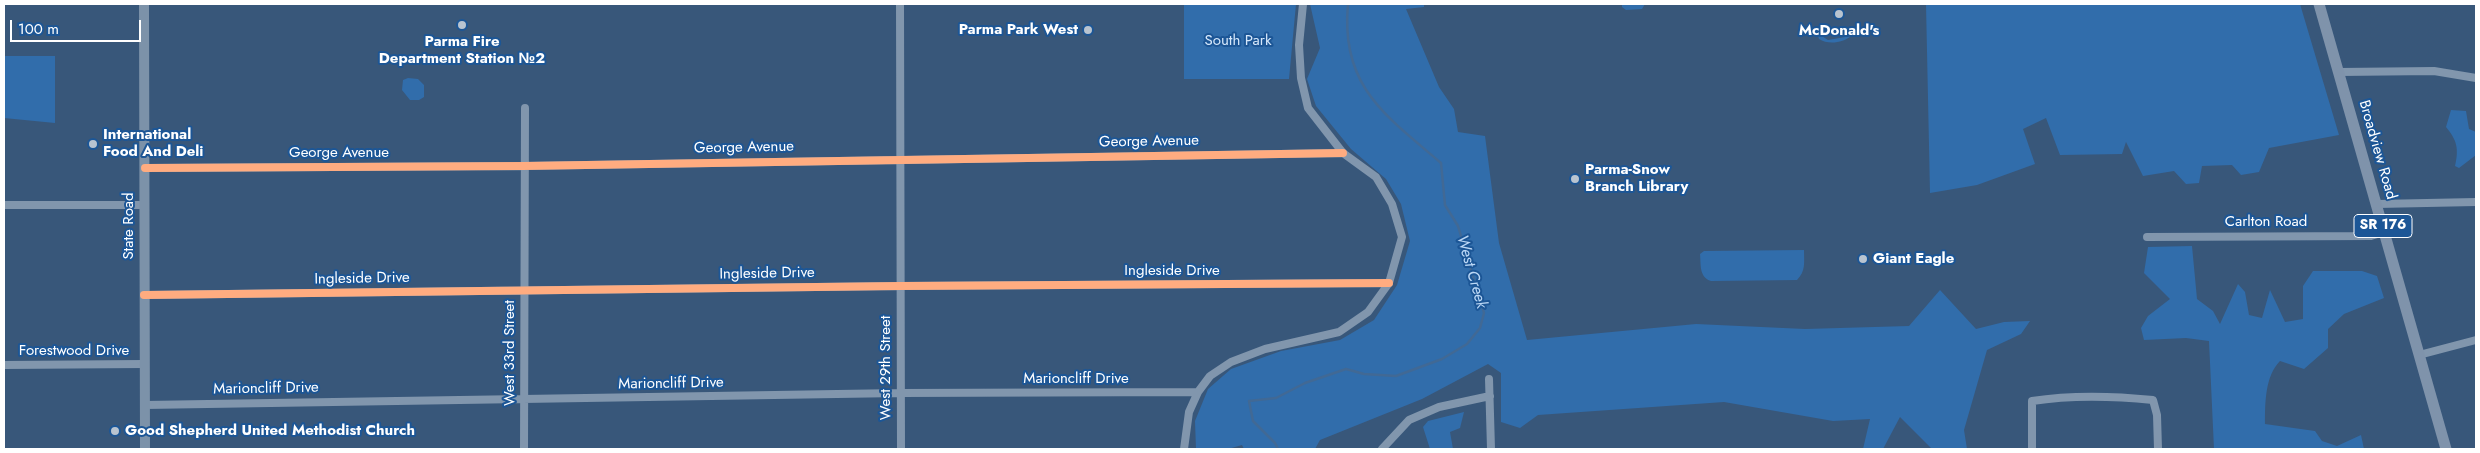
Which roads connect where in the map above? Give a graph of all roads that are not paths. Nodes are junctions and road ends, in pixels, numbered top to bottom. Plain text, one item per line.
1 (144, 4) edge
2 (900, 4) edge
3 (1303, 4) edge
4 (2319, 4) edge
5 (2339, 72) junction
6 (2476, 78) edge
7 (525, 108) dead end
8 (1343, 152) junction
9 (900, 155) junction
10 (524, 166) junction
11 (145, 168) junction
12 (2476, 202) edge
13 (2376, 204) junction
14 (4, 205) edge
15 (144, 205) junction
16 (2384, 232) junction
17 (2147, 237) dead end
18 (1389, 283) junction
19 (900, 286) junction
20 (524, 291) junction
21 (144, 295) junction
22 (2476, 340) edge
23 (2420, 355) junction
24 (144, 364) junction
25 (4, 365) edge
26 (1489, 379) dead end
27 (1198, 392) junction
28 (900, 393) junction
29 (1490, 396) junction
30 (524, 400) junction
31 (145, 404) junction
32 (145, 449) edge
33 (524, 449) edge
34 (901, 449) edge
35 (1184, 449) edge
36 (1382, 449) edge
37 (1491, 449) edge
38 (2032, 449) edge
39 (2158, 449) edge
40 (2446, 449) edge

1 - 11 main road, State Road
2 - 9 street
3 - 8 street
4 - 5 main road, Broadview Road / SR 176
5 - 6 street
5 - 13 main road, Broadview Road / SR 176
7 - 10 street, West 33rd Street
8 - 9 street, George Avenue
8 - 18 street
9 - 10 street, George Avenue
9 - 19 street, West 29th Street
10 - 11 street, George Avenue
10 - 20 street, West 33rd Street
11 - 15 main road, State Road
12 - 13 street
13 - 16 main road, Broadview Road / SR 176
14 - 15 street
15 - 21 main road, State Road
16 - 17 street, Carlton Road
16 - 23 main road, Broadview Road / SR 176
18 - 19 street, Ingleside Drive
18 - 27 street
19 - 20 street, Ingleside Drive
19 - 28 street, West 29th Street
20 - 21 street, Ingleside Drive
20 - 30 street, West 33rd Street
21 - 24 main road, State Road
22 - 23 street
23 - 40 main road, Broadview Road / SR 176
24 - 25 street, Forestwood Drive
24 - 31 main road, State Road
26 - 29 street
27 - 28 street, Marioncliff Drive
27 - 35 street
28 - 30 street, Marioncliff Drive
28 - 34 street, West 29th Street
29 - 36 street
29 - 37 street
30 - 31 street, Marioncliff Drive
30 - 33 street, West 33rd Street
31 - 32 main road, State Road
38 - 39 street

